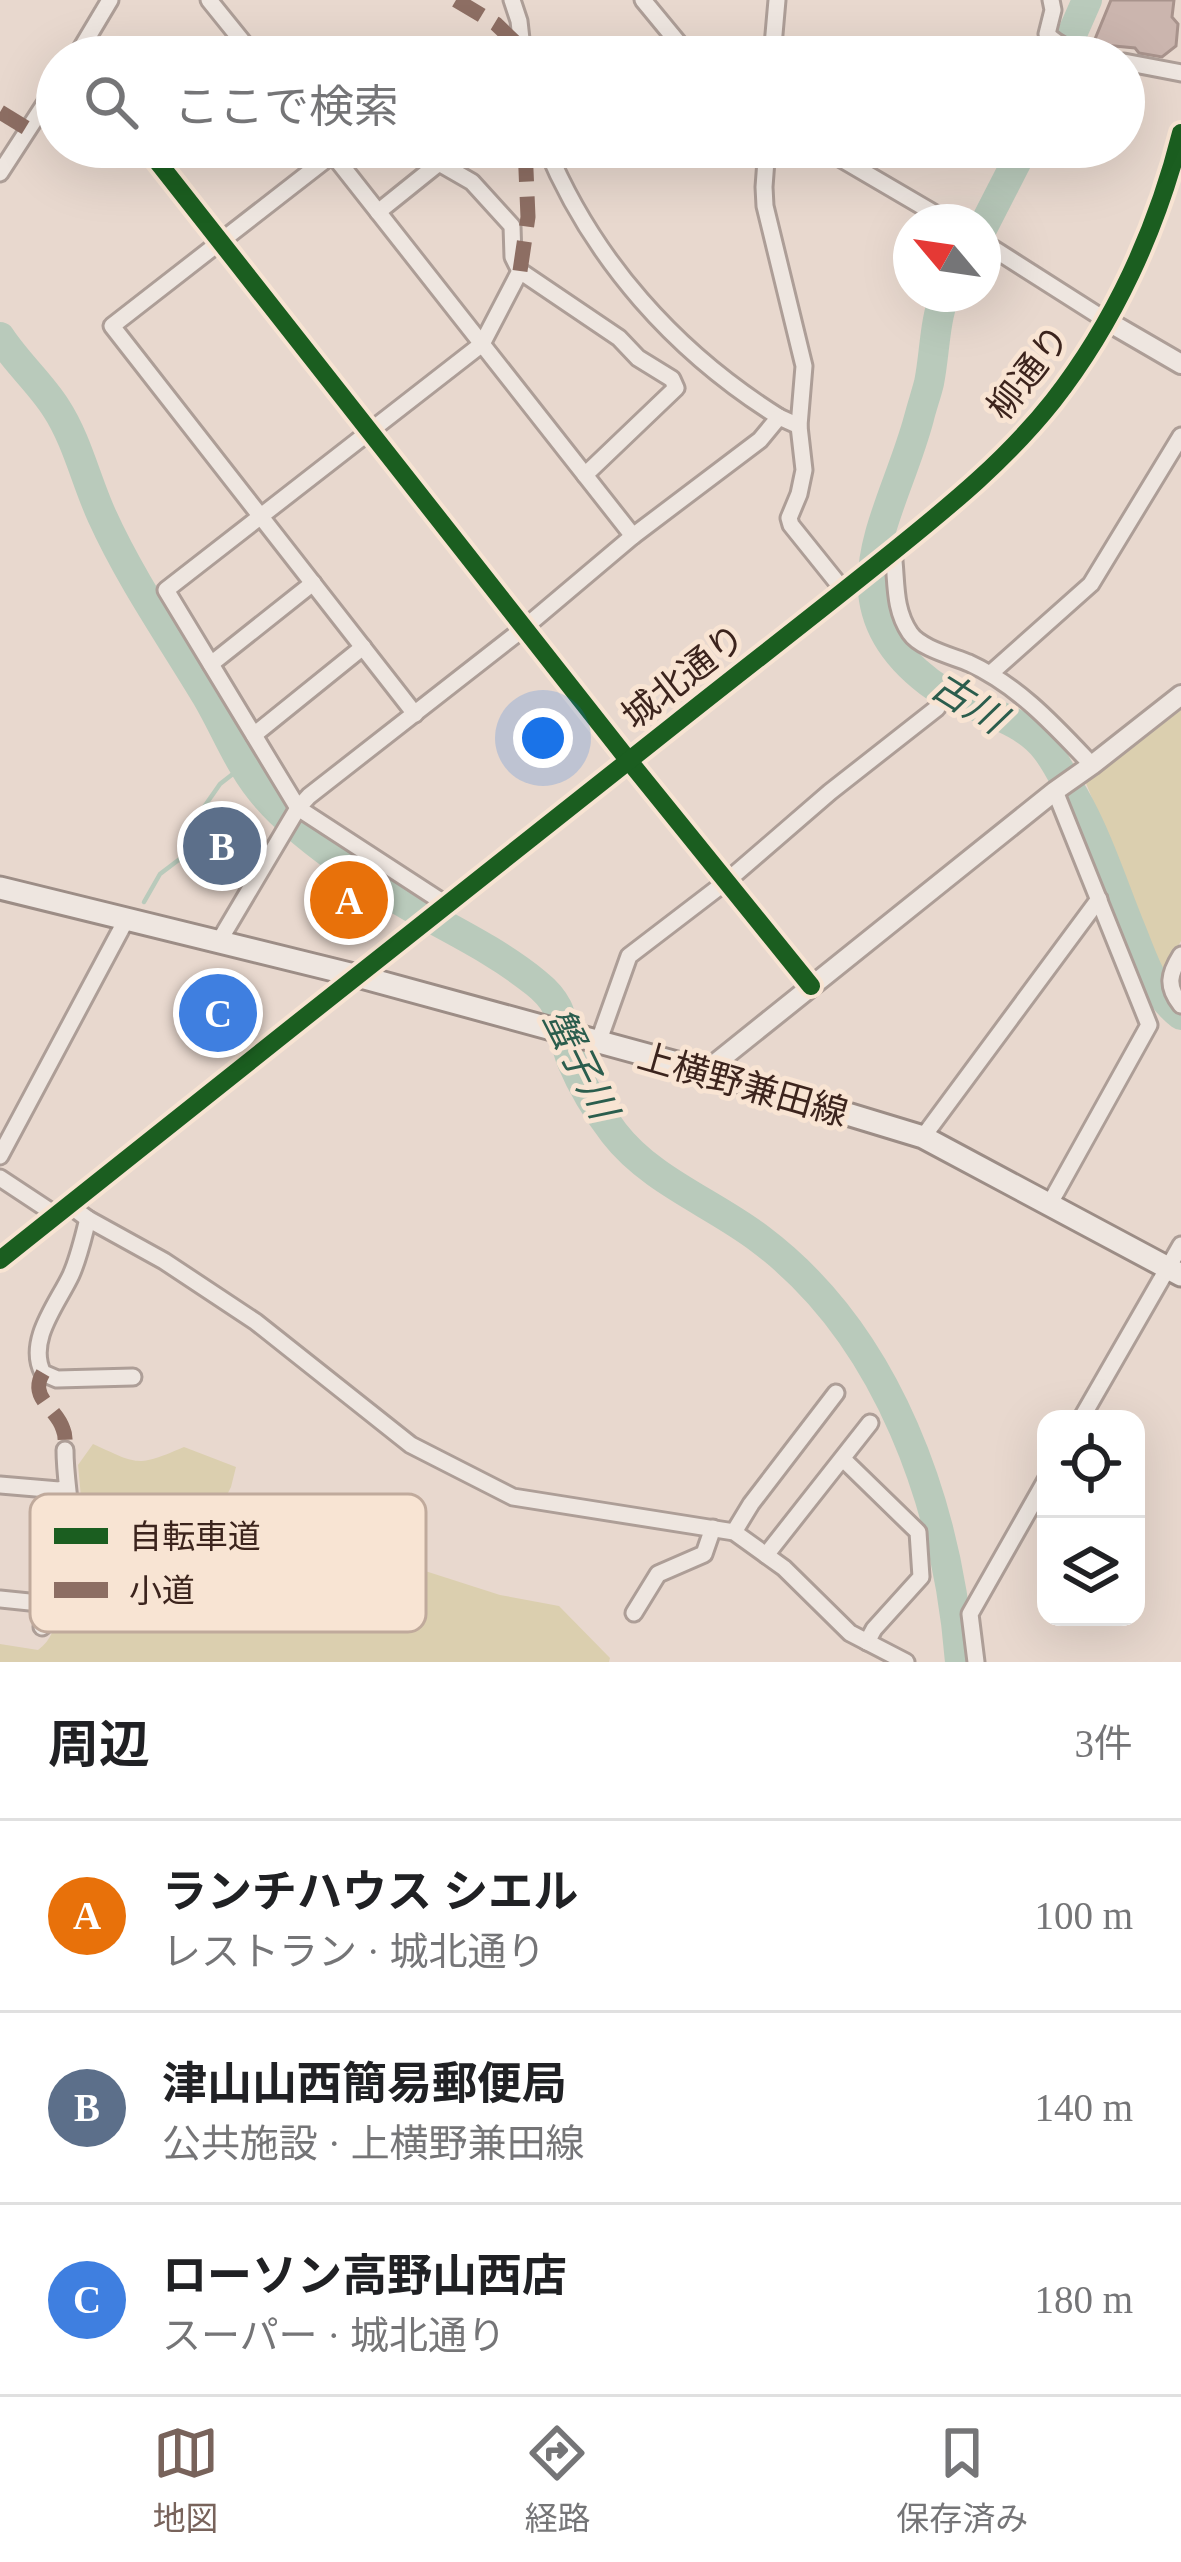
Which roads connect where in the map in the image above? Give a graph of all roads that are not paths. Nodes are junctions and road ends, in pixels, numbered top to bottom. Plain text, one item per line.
1 (110, 0) edge
2 (209, 0) edge
3 (512, 0) edge
4 (643, 0) edge
5 (777, 0) edge
6 (1052, 0) edge
7 (89, 36) edge
8 (238, 36) edge
9 (521, 36) edge
10 (673, 36) edge
11 (774, 36) edge
12 (1049, 36) edge
13 (1145, 66) edge
14 (1181, 73) edge
15 (36, 117) edge
16 (1181, 133) edge
17 (163, 168) edge
18 (308, 168) edge
19 (344, 168) edge
20 (433, 168) edge
21 (448, 168) edge
22 (556, 168) edge
23 (765, 168) edge
24 (854, 168) edge
25 (0, 173) edge
26 (918, 204) edge
27 (378, 212) junction
28 (220, 240) junction
29 (1001, 254) edge
30 (520, 271) junction
31 (1107, 321) junction
32 (482, 344) junction
33 (1181, 364) edge
34 (779, 417) junction
35 (799, 426) junction
36 (369, 431) junction
37 (1181, 436) edge
38 (585, 475) junction
39 (260, 516) junction
40 (633, 536) junction
41 (891, 553) junction
42 (313, 583) junction
43 (847, 589) junction
44 (524, 628) junction
45 (363, 647) junction
46 (211, 664) junction
47 (991, 673) junction
48 (1181, 694) edge
49 (937, 708) dead end
50 (415, 714) junction
51 (254, 735) junction
52 (629, 760) junction
53 (1092, 766) junction
54 (1054, 791) junction
55 (298, 808) junction
56 (727, 881) junction
57 (0, 888) edge
58 (1099, 899) junction
59 (444, 907) junction
60 (126, 920) junction
61 (218, 943) junction
62 (1181, 955) edge
63 (354, 975) junction
64 (811, 986) junction
65 (1181, 1005) edge
66 (588, 1040) junction
67 (706, 1071) junction
68 (923, 1137) junction
69 (0, 1156) edge
70 (0, 1178) edge
71 (1049, 1205) junction
72 (63, 1210) junction
73 (88, 1219) junction
74 (1181, 1244) edge
75 (0, 1260) edge
76 (1174, 1271) edge
77 (133, 1377) dead end
78 (836, 1393) dead end
79 (1087, 1410) edge
80 (870, 1423) dead end
81 (65, 1450) dead end
82 (843, 1459) junction
83 (0, 1484) edge
84 (67, 1488) junction
85 (68, 1494) edge
86 (1037, 1496) edge
87 (712, 1528) junction
88 (734, 1532) junction
89 (766, 1555) junction
90 (0, 1599) edge
91 (30, 1602) edge
92 (634, 1612) dead end
93 (867, 1642) junction
94 (906, 1662) edge
95 (976, 1662) edge

1 - 7 street
2 - 8 street
3 - 9 street
4 - 10 street
5 - 11 street
6 - 12 street
13 - 14 street
15 - 25 street
16 - 31 street, 柳通り
17 - 28 street
18 - 28 street
19 - 27 street
20 - 27 street
21 - 30 street
22 - 34 street
23 - 35 street
24 - 26 street
27 - 32 street
28 - 36 street
28 - 39 street
29 - 31 street
30 - 32 street
30 - 38 street
31 - 33 street
31 - 41 street, 柳通り
32 - 36 street
32 - 38 street
34 - 35 street
34 - 40 street
35 - 43 street
36 - 39 street
36 - 44 street
37 - 47 street
38 - 40 street
39 - 42 street
39 - 46 street
40 - 44 street
41 - 43 street, 柳通り
41 - 47 street
42 - 45 street
42 - 46 street
43 - 52 street, 城北通り
44 - 50 street
44 - 52 street
45 - 50 street
45 - 51 street
46 - 51 street
47 - 53 street
48 - 53 street
49 - 56 street
50 - 55 street
51 - 55 street
52 - 56 street
52 - 59 street, 城北通り
53 - 54 street
54 - 58 street
54 - 64 street
55 - 59 street
55 - 61 street
56 - 64 street
56 - 66 street
57 - 60 main road, 上横野兼田線
58 - 68 street
58 - 71 street
59 - 63 street, 城北通り
60 - 61 main road, 上横野兼田線
60 - 69 street
61 - 63 main road, 上横野兼田線
62 - 65 street
63 - 66 main road, 上横野兼田線
63 - 72 street, 城北通り
64 - 67 street
66 - 67 main road, 上横野兼田線
67 - 68 main road, 上横野兼田線
68 - 71 main road, 上横野兼田線
70 - 72 street
71 - 76 main road, 上横野兼田線
72 - 73 street
72 - 75 street, 城北通り
73 - 77 street
73 - 87 street
74 - 76 street
76 - 79 street
78 - 88 street
80 - 82 street
81 - 84 street
82 - 89 street
82 - 93 street
83 - 84 street
84 - 85 street
86 - 95 street
87 - 88 street
87 - 92 street
88 - 89 street
89 - 93 street
90 - 91 street
93 - 94 street

